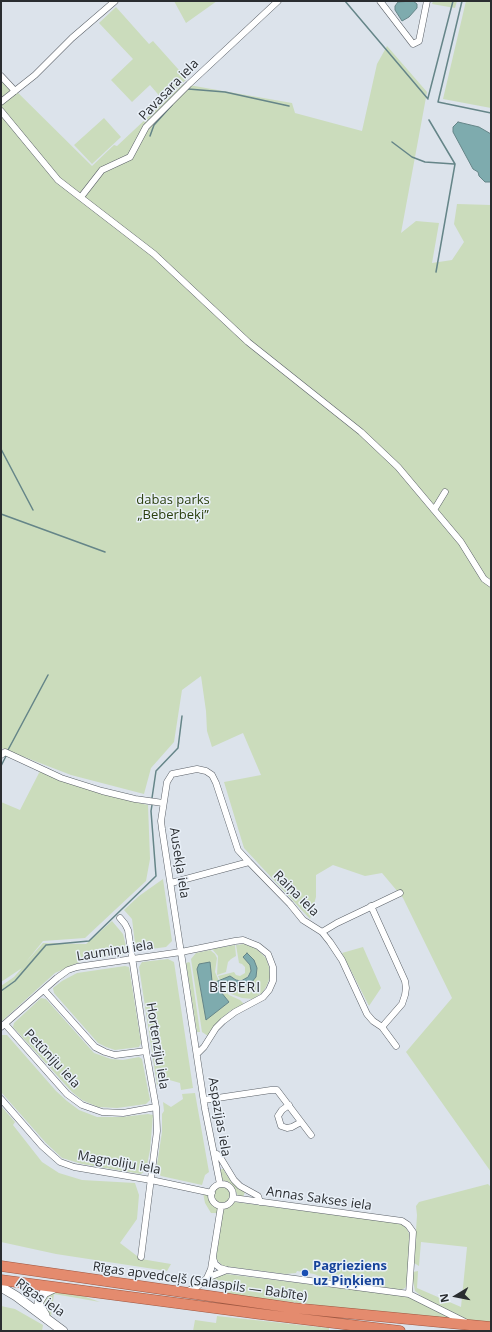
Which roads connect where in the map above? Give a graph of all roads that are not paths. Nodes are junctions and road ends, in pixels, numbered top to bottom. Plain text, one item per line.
1 (115, 1) edge
2 (278, 1) edge
3 (380, 1) edge
4 (427, 1) edge
5 (1, 76) edge
6 (15, 91) junction
7 (1, 102) edge
8 (1, 111) edge
9 (81, 197) junction
10 (445, 492) dead end
11 (434, 510) junction
12 (491, 584) edge
13 (3, 754) edge
14 (163, 803) junction
15 (249, 862) junction
16 (171, 883) junction
17 (400, 893) dead end
18 (371, 906) junction
19 (120, 918) dead end
20 (322, 932) junction
21 (181, 952) junction
22 (133, 959) junction
23 (44, 990) junction
24 (3, 1026) edge
25 (382, 1027) junction
26 (396, 1046) dead end
27 (146, 1051) junction
28 (197, 1054) junction
29 (1, 1099) edge
30 (204, 1100) junction
31 (289, 1105) junction
32 (156, 1107) junction
33 (301, 1122) junction
34 (311, 1135) dead end
35 (214, 1154) junction
36 (151, 1180) junction
37 (220, 1184) junction
38 (212, 1193) junction
39 (233, 1198) junction
40 (260, 1202) junction
41 (221, 1206) junction
42 (141, 1257) dead end
43 (213, 1258) junction
44 (1, 1266) edge
45 (227, 1270) junction
46 (207, 1278) junction
47 (1, 1280) edge
48 (1, 1287) edge
49 (54, 1288) junction
50 (183, 1293) junction
51 (410, 1294) junction
52 (47, 1318) junction
53 (470, 1325) junction
54 (491, 1327) edge
55 (62, 1331) edge
56 (400, 1331) edge

1 - 6 street
2 - 9 street, Pavasara iela
3 - 4 street
5 - 6 street
6 - 7 street
8 - 9 street
9 - 11 street
10 - 11 street
11 - 12 street
13 - 14 street
14 - 15 street, Ausekļa iela
14 - 16 street, Ausekļa iela
15 - 16 street
15 - 20 street, Raiņa iela
16 - 21 street, Ausekļa iela
17 - 18 street
18 - 20 street
18 - 25 street
19 - 22 street, Hortenziju iela
20 - 25 street, Raiņa iela
21 - 22 street, Laumiņu iela
21 - 28 street, Aspazijas iela
21 - 28 street
22 - 23 street, Laumiņu iela
22 - 27 street, Hortenziju iela
23 - 24 street, Laumiņu iela
23 - 27 street
24 - 32 street, Petūniju iela
25 - 26 street, Raiņa iela
27 - 32 street, Hortenziju iela
28 - 30 street, Aspazijas iela
29 - 36 street, Magnoliju iela
30 - 31 street
30 - 35 street, Aspazijas iela
31 - 33 street
31 - 33 street
32 - 36 street, Hortenziju iela
33 - 34 street
35 - 37 street, Aspazijas iela
35 - 40 street
36 - 38 street, Magnoliju iela
36 - 42 street, Hortenziju iela
37 - 38 street
37 - 39 street
38 - 41 street
39 - 40 street, Annas Sakses iela
39 - 41 street
40 - 51 street, Annas Sakses iela
41 - 43 street
43 - 45 street
43 - 46 street
44 - 50 highway, Rīgas apvedceļš (Salaspils — Babīte)
45 - 46 street
45 - 51 street
46 - 50 street
47 - 49 highway, Rīgas apvedceļš (Salaspils — Babīte)
48 - 52 main road, Rīgas iela
49 - 52 main road
49 - 56 highway, Rīgas apvedceļš (Salaspils — Babīte)
50 - 53 highway, Rīgas apvedceļš (Salaspils — Babīte)
51 - 53 street
52 - 55 main road, Rīgas iela
53 - 54 highway, Rīgas apvedceļš (Salaspils — Babīte)

